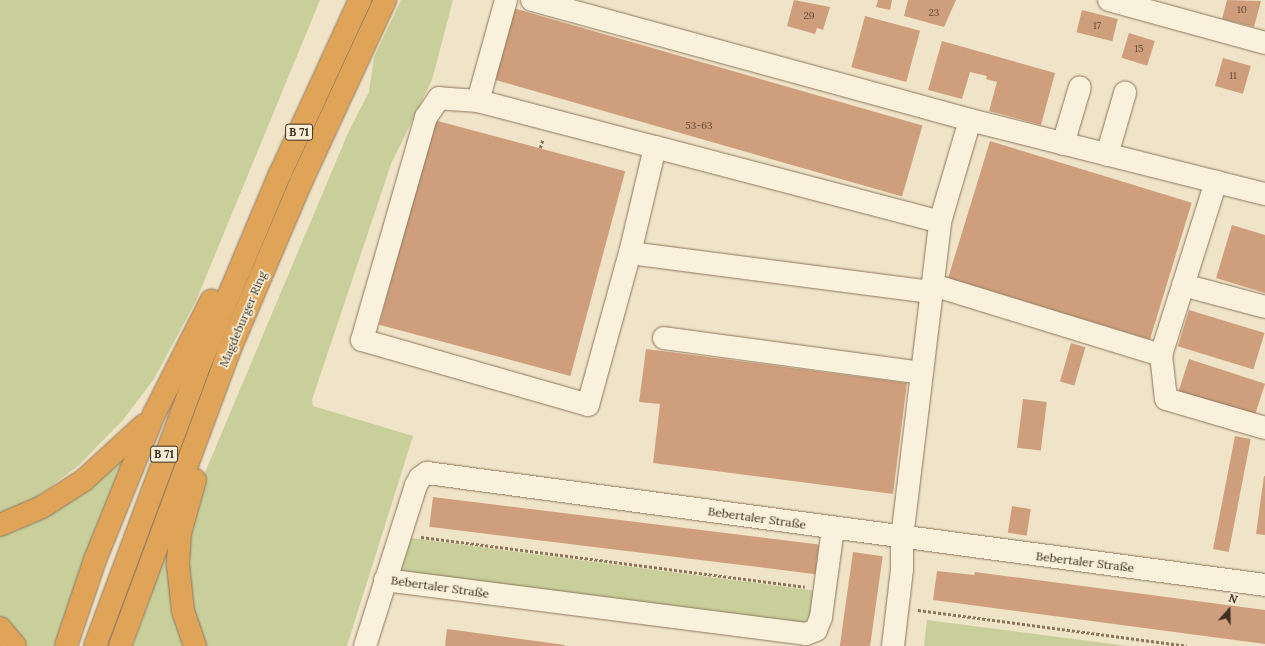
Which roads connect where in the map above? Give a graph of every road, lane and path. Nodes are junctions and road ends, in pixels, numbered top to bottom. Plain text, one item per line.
1 (360, 0) edge
2 (385, 0) edge
3 (506, 0) edge
4 (532, 0) edge
5 (1109, 0) edge
6 (1265, 43) edge
7 (1080, 87) dead end
8 (1125, 93) dead end
9 (478, 101) junction
10 (970, 120) junction
11 (1063, 144) junction
12 (655, 147) junction
13 (1107, 155) junction
14 (1216, 182) junction
15 (1265, 194) edge
16 (940, 222) junction
17 (630, 253) junction
18 (240, 265) junction
19 (1183, 285) junction
20 (932, 289) junction
21 (1265, 307) edge
22 (664, 338) dead end
23 (1161, 355) junction
24 (922, 373) junction
25 (206, 412) junction
26 (154, 414) junction
27 (1265, 428) edge
28 (0, 525) edge
29 (833, 528) junction
30 (400, 534) junction
31 (902, 538) junction
32 (385, 580) junction
33 (1265, 585) edge
34 (825, 589) junction
35 (898, 607) junction
36 (0, 628) edge
37 (15, 646) edge
38 (66, 646) edge
39 (95, 646) edge
40 (120, 646) edge
41 (195, 646) edge
42 (365, 646) edge
43 (893, 646) edge
44 (1187, 646) edge

1 - 18 highway, Magdeburger Ring / B 71
2 - 25 highway, Magdeburger Ring / B 71
3 - 9 street
4 - 10 street
5 - 6 street
7 - 11 street
8 - 13 street
9 - 12 street
9 - 17 street
10 - 11 street
10 - 16 street
11 - 13 street
12 - 16 street
12 - 17 street
13 - 14 street
14 - 15 street
14 - 19 street
16 - 20 street
17 - 20 street
18 - 26 highway
18 - 39 highway, Magdeburger Ring / B 71
19 - 21 street
19 - 23 street
20 - 23 street
20 - 24 street
22 - 24 street
23 - 27 street
24 - 31 street
25 - 40 highway, Magdeburger Ring / B 71
25 - 41 highway
26 - 28 highway
26 - 38 highway
29 - 30 street, Bebertaler Straße
29 - 31 street, Bebertaler Straße
29 - 34 street, Bebertaler Straße
30 - 32 street, Bebertaler Straße
30 - 34 path
31 - 33 street, Bebertaler Straße
31 - 35 street
32 - 34 street, Bebertaler Straße
32 - 42 street
35 - 43 street
35 - 44 path
36 - 37 highway

